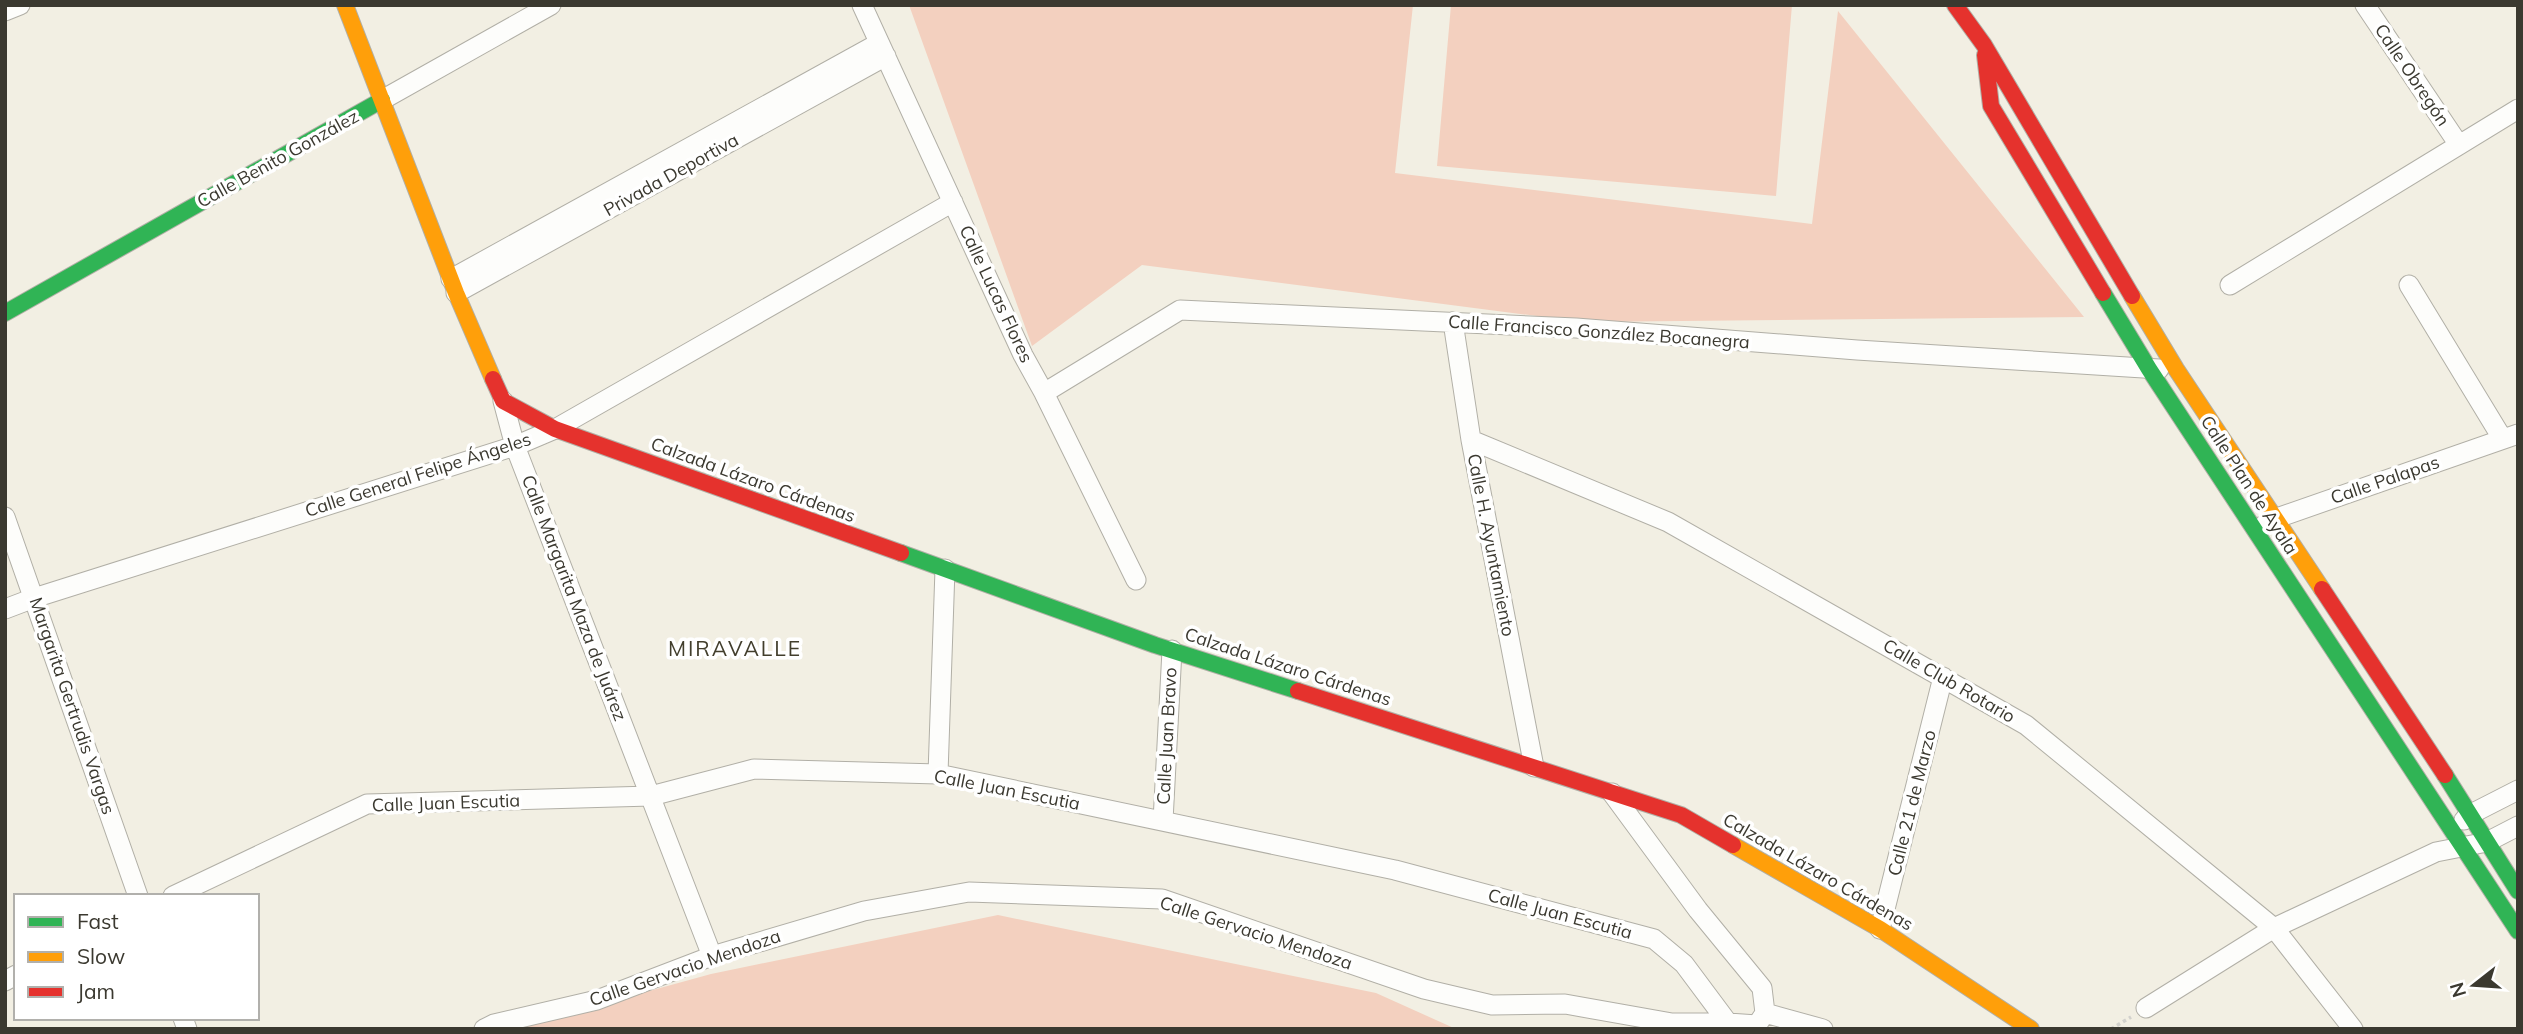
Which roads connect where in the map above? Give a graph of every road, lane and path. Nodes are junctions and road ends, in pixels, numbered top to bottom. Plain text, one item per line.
1 (20, 5) edge
2 (345, 5) edge
3 (551, 5) edge
4 (862, 5) edge
5 (1955, 5) edge
6 (2365, 5) edge
7 (5, 11) edge
8 (1984, 45) junction
9 (882, 50) junction
10 (382, 100) junction
11 (2518, 109) edge
12 (2459, 145) junction
13 (953, 202) junction
14 (2230, 285) dead end
15 (2409, 285) dead end
16 (454, 286) junction
17 (5, 313) edge
18 (1453, 322) junction
19 (2149, 369) junction
20 (2176, 369) junction
21 (1044, 393) junction
22 (503, 401) junction
23 (555, 429) junction
24 (2510, 436) edge
25 (1471, 440) junction
26 (515, 446) junction
27 (5, 517) edge
28 (2274, 519) junction
29 (2255, 530) junction
30 (945, 569) junction
31 (1136, 580) dead end
32 (34, 598) junction
33 (5, 609) edge
34 (1172, 650) junction
35 (1943, 677) junction
36 (1534, 767) junction
37 (937, 774) junction
38 (2518, 790) edge
39 (1612, 793) junction
40 (651, 796) junction
41 (2471, 814) junction
42 (1163, 821) junction
43 (2518, 826) edge
44 (2453, 830) junction
45 (2487, 842) junction
46 (2465, 848) junction
47 (2436, 852) junction
48 (2518, 891) edge
49 (137, 894) edge
50 (177, 894) edge
51 (2274, 928) junction
52 (1880, 929) junction
53 (2518, 931) edge
54 (712, 956) junction
55 (2146, 1008) dead end
56 (1765, 1013) junction
57 (1728, 1023) junction
58 (484, 1029) edge
59 (1823, 1029) edge
60 (2031, 1029) edge
61 (2353, 1029) edge

1 - 7 street
2 - 10 street, Calle Margarita Maza de Juárez
3 - 10 street, Calle Benito González
4 - 9 street, Calle Lucas Flores
5 - 8 street, Calle Plan de Ayala
6 - 12 street, Calle Obregón
8 - 19 street, Calle Plan de Ayala
8 - 20 street, Calle Plan de Ayala
9 - 13 street, Calle Lucas Flores
9 - 16 street, Privada Deportiva
10 - 16 street, Calle Margarita Maza de Juárez
10 - 17 street, Calle Benito González
11 - 12 street
12 - 14 street
13 - 21 street, Calle Lucas Flores
13 - 23 street, Calle General Felipe Ángeles
15 - 24 street
16 - 22 street, Calle Margarita Maza de Juárez
18 - 19 street, Calle Francisco González Bocanegra
18 - 21 street, Calle Francisco González Bocanegra
18 - 25 street, Calle H. Ayuntamiento
19 - 20 street, Calle Francisco González Bocanegra
19 - 29 street, Calle Plan de Ayala
20 - 28 street, Calle Plan de Ayala
21 - 31 street, Calle Lucas Flores
22 - 23 street, Calzada Lázaro Cárdenas
22 - 26 street, Calle Margarita Maza de Juárez
23 - 26 street, Calle General Felipe Ángeles
23 - 30 street, Calzada Lázaro Cárdenas
24 - 28 street, Calle Palapas
25 - 35 street, Calle Club Rotario
25 - 36 street, Calle H. Ayuntamiento
26 - 32 street, Calle General Felipe Ángeles
26 - 40 street, Calle Margarita Maza de Juárez
27 - 32 street, Margarita Gertrudis Vargas
28 - 29 street, Calle Palapas
28 - 41 street, Calle Plan de Ayala
29 - 44 street, Calle Plan de Ayala
30 - 34 street, Calzada Lázaro Cárdenas
30 - 37 street
32 - 33 street, Calle General Felipe Ángeles
32 - 49 street, Margarita Gertrudis Vargas
34 - 36 street, Calzada Lázaro Cárdenas
34 - 42 street, Calle Juan Bravo
35 - 51 street, Calle Club Rotario
35 - 52 street, Calle 21 de Marzo
36 - 39 street, Calzada Lázaro Cárdenas
37 - 40 street, Calle Juan Escutia
37 - 42 street, Calle Juan Escutia
38 - 41 street
39 - 52 street, Calzada Lázaro Cárdenas
39 - 56 street
40 - 50 street, Calle Juan Escutia
40 - 54 street, Calle Margarita Maza de Juárez
41 - 44 street
41 - 45 street, Calle Plan de Ayala
42 - 57 street, Calle Juan Escutia
43 - 45 street
44 - 46 street, Calle Plan de Ayala
44 - 47 street
45 - 46 street
45 - 48 street, Calle Plan de Ayala
46 - 47 street
46 - 53 street, Calle Plan de Ayala
47 - 51 street
51 - 55 street
51 - 61 street, Calle Club Rotario
52 - 60 street, Calzada Lázaro Cárdenas
54 - 57 street, Calle Gervacio Mendoza
54 - 58 street, Calle Gervacio Mendoza
56 - 57 street, Calle Gervacio Mendoza
56 - 59 street

